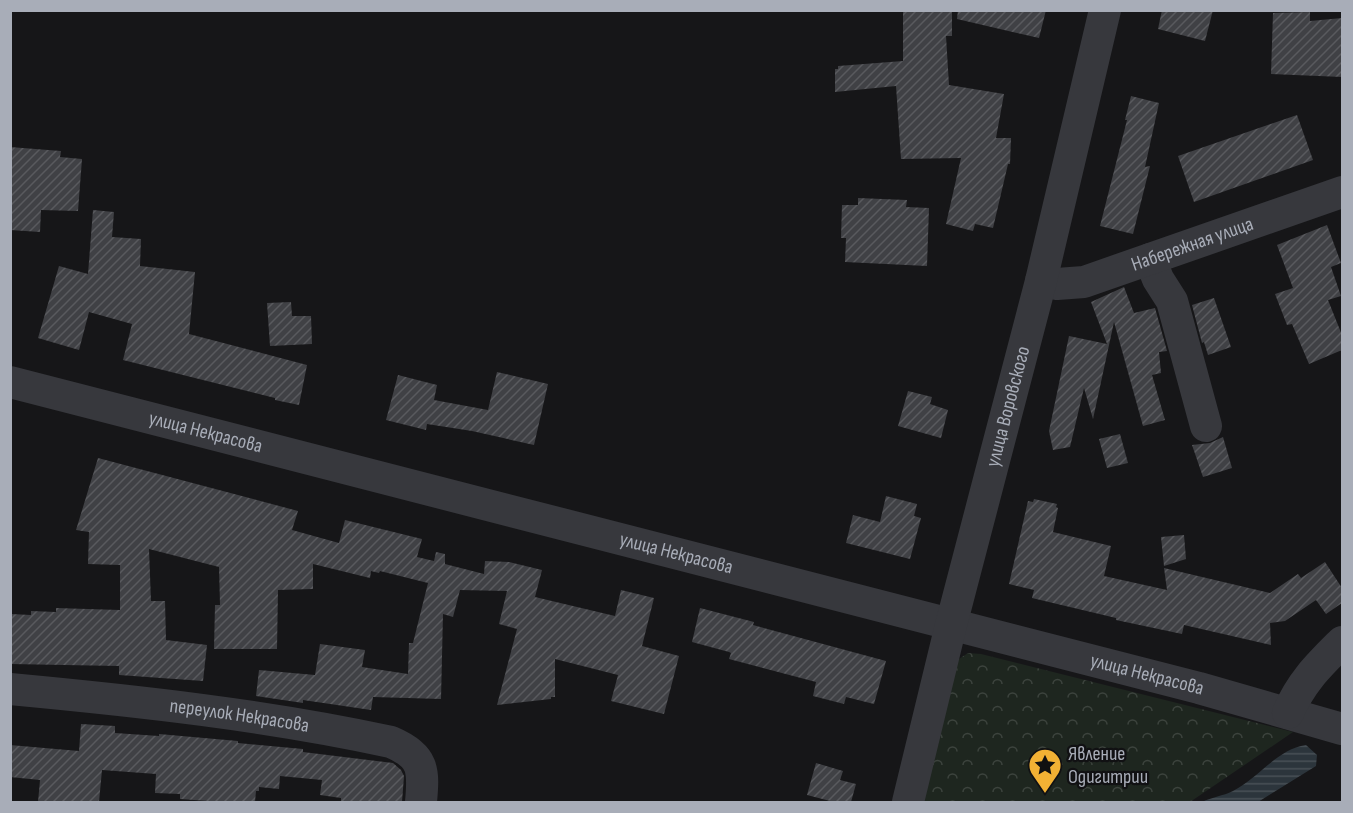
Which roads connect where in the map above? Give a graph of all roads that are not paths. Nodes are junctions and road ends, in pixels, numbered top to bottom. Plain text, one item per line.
1 (1105, 10) edge
2 (1342, 192) edge
3 (1150, 259) junction
4 (1041, 281) junction
5 (10, 382) edge
6 (1206, 426) dead end
7 (951, 625) junction
8 (1342, 642) edge
9 (10, 689) edge
10 (1288, 712) junction
11 (1342, 729) edge
12 (421, 802) edge
13 (908, 802) edge

1 - 4 street, улица Воровского
2 - 3 street, Набережная улица
3 - 4 street, Набережная улица
3 - 6 street
4 - 7 street, улица Воровского
5 - 7 street, улица Некрасова
7 - 10 street, улица Некрасова
7 - 13 street, улица Воровского
8 - 10 street
9 - 12 street, переулок Некрасова
10 - 11 street, улица Некрасова

